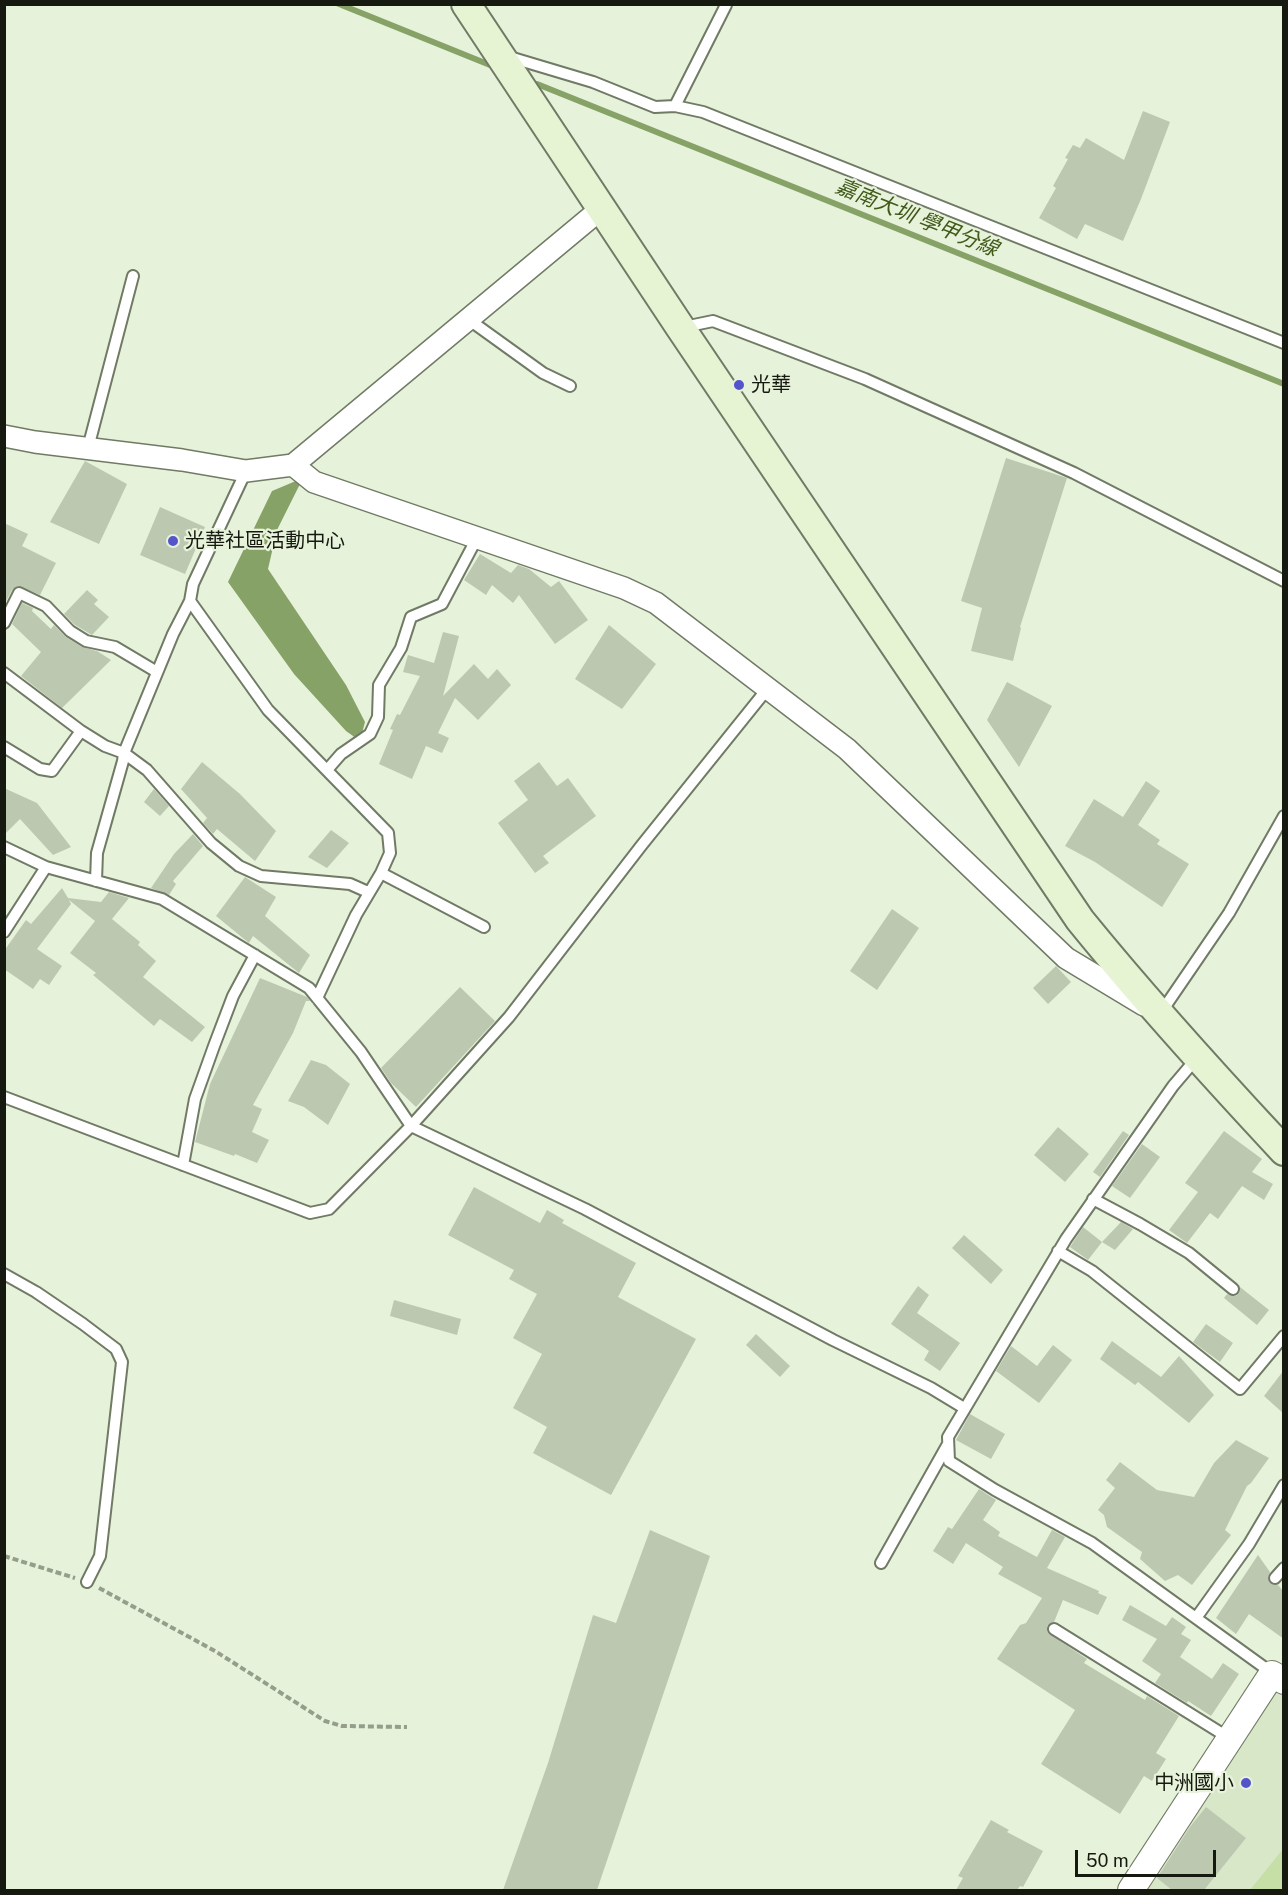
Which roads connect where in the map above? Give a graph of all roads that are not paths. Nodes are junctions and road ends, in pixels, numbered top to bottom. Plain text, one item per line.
1 (466, 4) edge
2 (724, 4) edge
3 (500, 54) junction
4 (675, 106) junction
5 (602, 208) junction
6 (133, 276) dead end
7 (468, 319) junction
8 (680, 327) junction
9 (1284, 343) edge
10 (570, 386) dead end
11 (4, 436) edge
12 (88, 448) junction
13 (294, 465) junction
14 (246, 471) junction
15 (477, 538) junction
16 (1284, 581) edge
17 (190, 601) junction
18 (4, 623) edge
19 (157, 672) junction
20 (4, 673) edge
21 (768, 688) junction
22 (81, 731) junction
23 (4, 747) edge
24 (124, 753) junction
25 (327, 770) junction
26 (1284, 816) edge
27 (4, 847) edge
28 (46, 867) junction
29 (381, 873) junction
30 (96, 881) junction
31 (368, 892) junction
32 (484, 927) dead end
33 (4, 932) edge
34 (255, 955) junction
35 (317, 998) junction
36 (1160, 1014) junction
37 (1197, 1058) junction
38 (4, 1097) edge
39 (411, 1126) junction
40 (1284, 1152) edge
41 (183, 1165) junction
42 (1094, 1199) junction
43 (1058, 1251) junction
44 (4, 1274) edge
45 (1233, 1289) dead end
46 (1284, 1336) edge
47 (964, 1408) junction
48 (948, 1444) junction
49 (1284, 1485) edge
50 (881, 1563) dead end
51 (1284, 1568) edge
52 (1275, 1578) dead end
53 (87, 1582) road end
54 (1196, 1617) junction
55 (1054, 1629) dead end
56 (1278, 1677) edge
57 (1229, 1738) junction
58 (1131, 1890) edge

1 - 3 main road
2 - 4 lane
3 - 4 lane
3 - 5 main road
4 - 9 lane
5 - 7 street
5 - 8 main road
6 - 12 lane
7 - 10 lane
7 - 13 street
8 - 16 lane
8 - 36 main road
11 - 12 street
12 - 14 street
13 - 14 street
13 - 15 street
14 - 17 lane
15 - 21 street
15 - 25 lane
17 - 19 lane
17 - 25 lane
18 - 19 lane
19 - 24 lane
20 - 22 lane
21 - 36 street
21 - 39 lane
22 - 23 lane
22 - 24 lane
24 - 30 lane
24 - 31 lane
25 - 29 lane
26 - 36 lane
27 - 28 lane
28 - 30 lane
28 - 33 lane
29 - 31 lane
29 - 32 lane
30 - 34 lane
31 - 35 lane
34 - 35 lane
34 - 41 lane
35 - 39 lane
36 - 37 main road
37 - 40 main road
37 - 42 lane
38 - 41 lane
39 - 41 lane
39 - 47 lane
42 - 43 lane
42 - 45 lane
43 - 46 lane
43 - 47 lane
44 - 53 lane
47 - 48 lane
48 - 50 lane
48 - 54 lane
49 - 54 lane
51 - 52 lane
54 - 56 lane
55 - 57 lane
56 - 57 street
57 - 58 street

